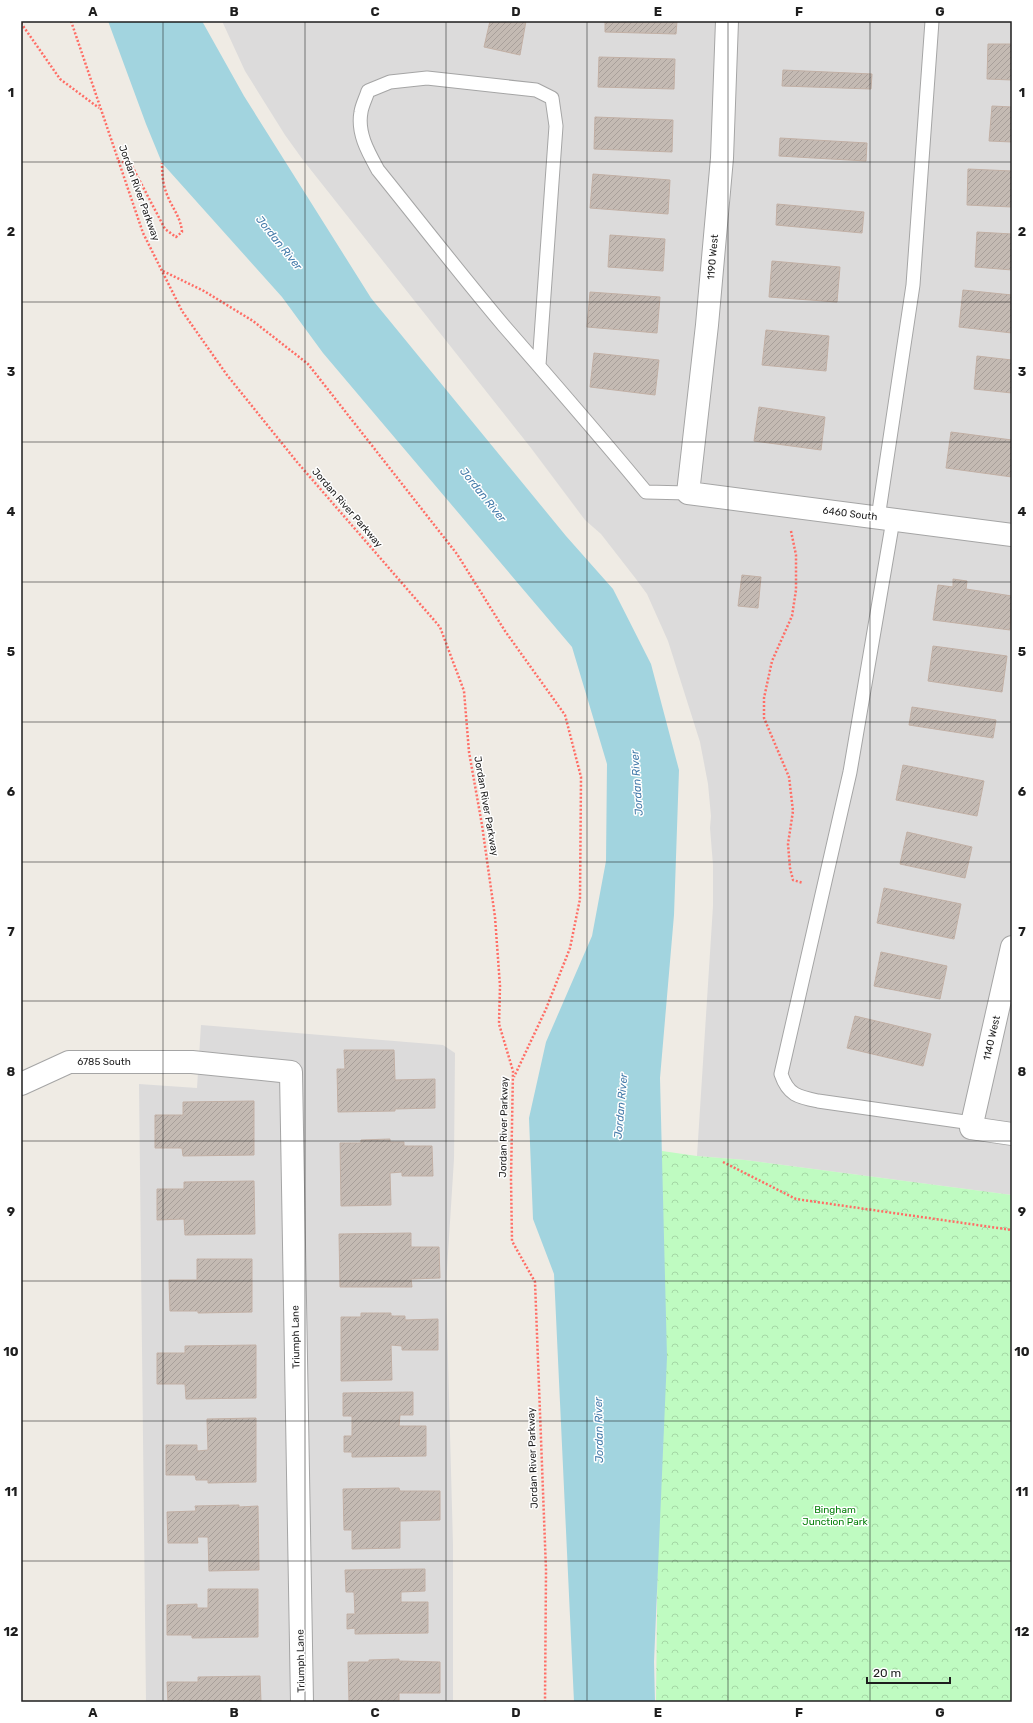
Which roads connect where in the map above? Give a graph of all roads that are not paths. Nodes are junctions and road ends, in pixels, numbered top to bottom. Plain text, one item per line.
1 (726, 21) edge
2 (932, 21) edge
3 (539, 365) junction
4 (688, 493) junction
5 (886, 519) junction
6 (1012, 535) edge
7 (1012, 947) edge
8 (192, 1062) joint
9 (21, 1084) edge
10 (971, 1126) junction
11 (1012, 1134) edge
12 (302, 1702) edge

1 - 4 street, 1190 West
2 - 5 lane
3 - 3 lane
3 - 4 lane
4 - 5 street, 6460 South
5 - 6 street, 6460 South
5 - 10 lane
7 - 10 street, 1140 West
8 - 9 street, 6785 South
8 - 12 street, Triumph Lane
10 - 11 street

